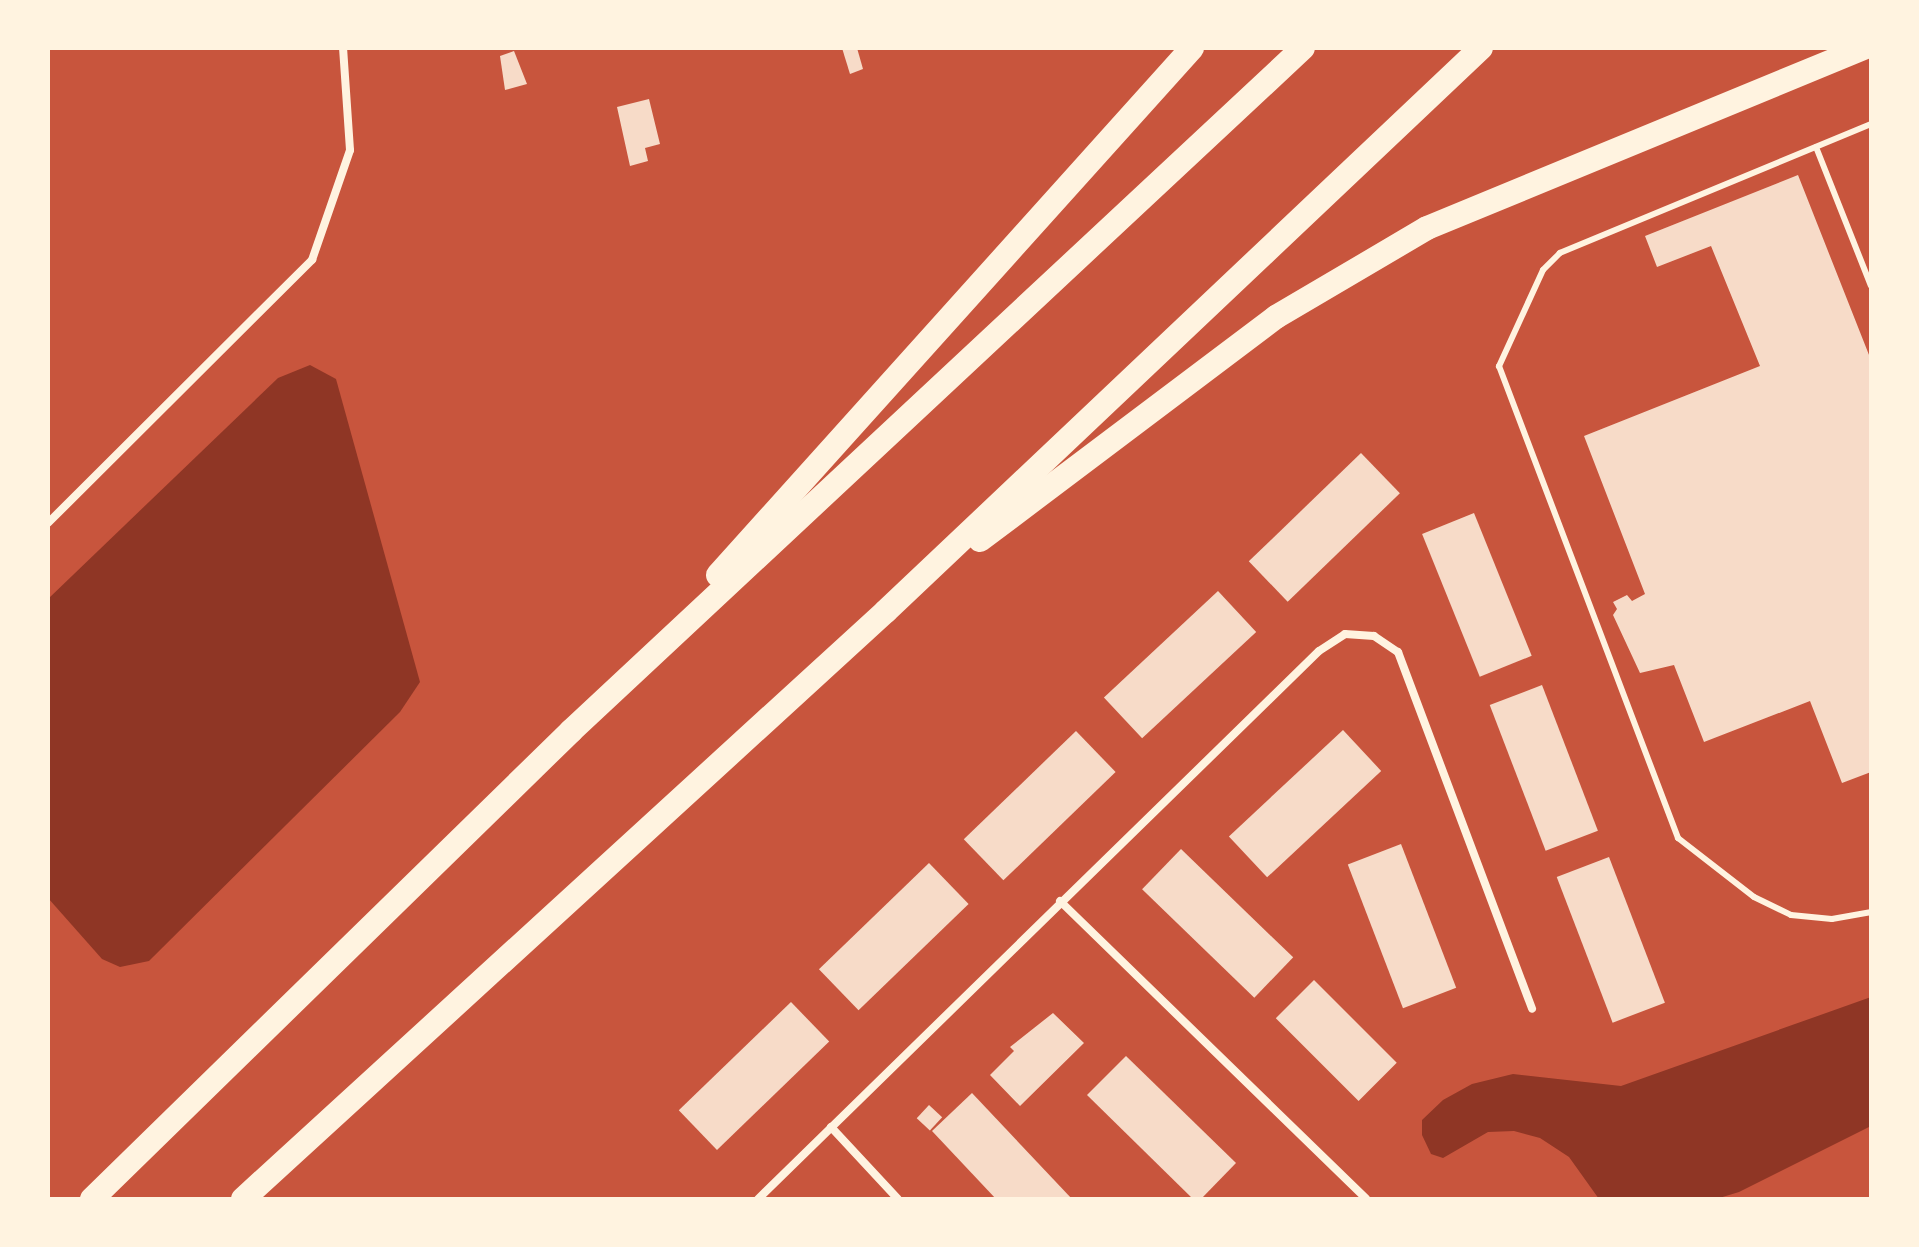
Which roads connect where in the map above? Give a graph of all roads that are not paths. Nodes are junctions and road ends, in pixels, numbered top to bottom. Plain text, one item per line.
1 (343, 48) edge
2 (1192, 48) edge
3 (1303, 48) edge
4 (1481, 48) edge
5 (1864, 48) edge
6 (1871, 124) edge
7 (1816, 147) junction
8 (1871, 286) edge
9 (48, 523) edge
10 (886, 611) junction
11 (571, 731) junction
12 (1060, 901) junction
13 (1871, 912) edge
14 (1532, 1009) dead end
15 (831, 1127) junction
16 (92, 1199) edge
17 (243, 1199) edge
18 (758, 1199) edge
19 (898, 1199) edge
20 (1366, 1199) edge

1 - 9 street
2 - 11 highway
3 - 11 highway
4 - 10 highway
5 - 10 highway
6 - 7 lane
7 - 8 lane
7 - 13 lane
10 - 17 highway
11 - 16 highway
12 - 14 street
12 - 15 street
12 - 20 street
15 - 18 street
15 - 19 street

